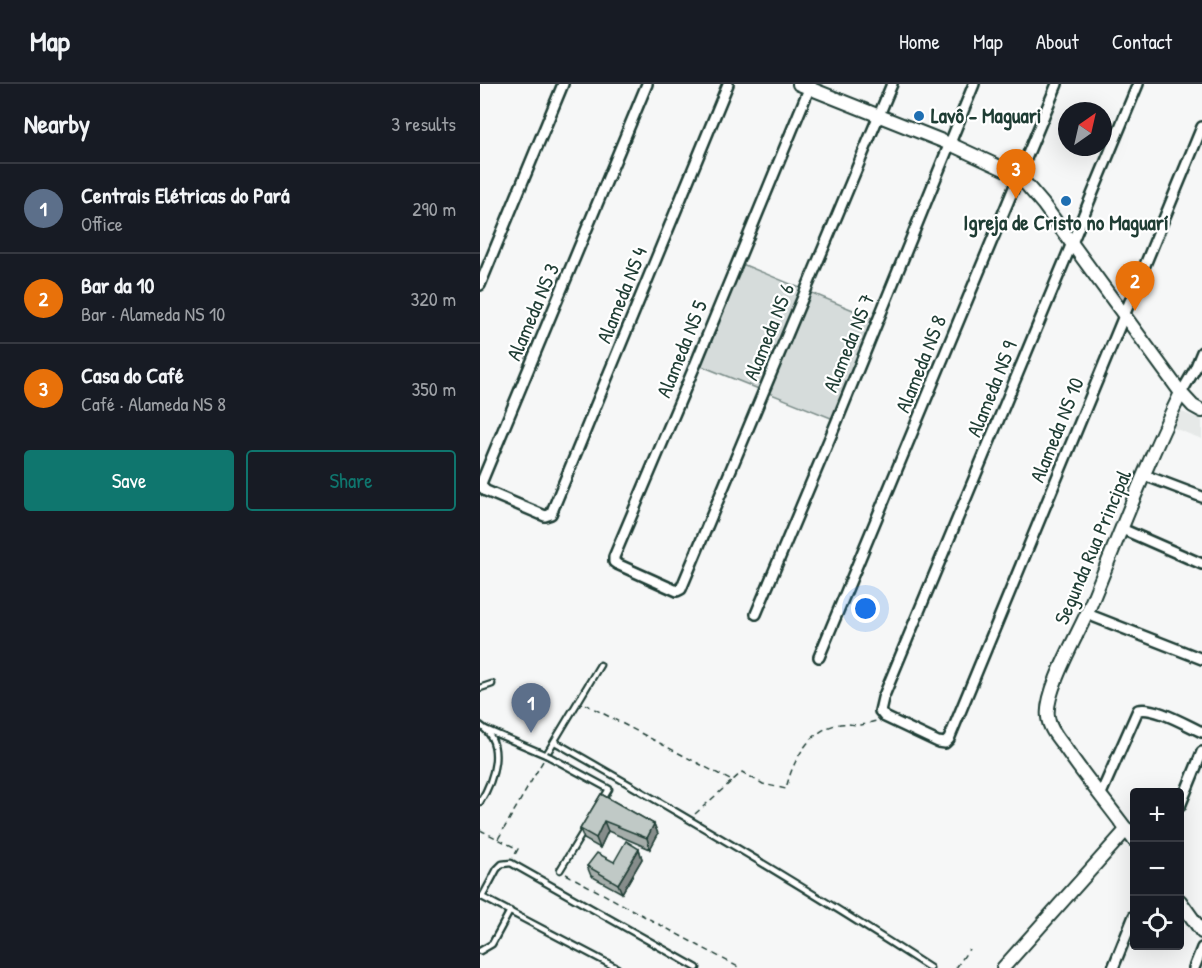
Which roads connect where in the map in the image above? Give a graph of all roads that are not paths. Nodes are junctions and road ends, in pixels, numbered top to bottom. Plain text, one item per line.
1 (563, 84) edge
2 (647, 84) edge
3 (728, 84) edge
4 (892, 84) edge
5 (974, 84) edge
6 (1057, 84) edge
7 (1138, 84) edge
8 (806, 85) edge
9 (879, 116) junction
10 (1202, 127) edge
11 (950, 144) junction
12 (1019, 176) junction
13 (1072, 244) junction
14 (480, 285) edge
15 (1124, 315) junction
16 (1202, 352) edge
17 (1181, 393) junction
18 (1202, 411) edge
19 (1144, 475) junction
20 (1202, 497) edge
21 (546, 517) joint
22 (1122, 529) junction
23 (1202, 564) edge
24 (677, 591) joint
25 (756, 614) dead end
26 (1087, 614) junction
27 (819, 657) dead end
28 (1202, 659) edge
29 (600, 665) dead end
30 (492, 684) dead end
31 (480, 688) edge
32 (887, 719) joint
33 (483, 727) edge
34 (1202, 732) edge
35 (554, 743) junction
36 (1202, 753) edge
37 (548, 756) junction
38 (1184, 794) edge
39 (1100, 796) junction
40 (480, 802) edge
41 (597, 809) edge
42 (591, 819) edge
43 (1130, 834) edge
44 (1130, 836) edge
45 (560, 870) road end
46 (481, 897) edge
47 (1184, 909) edge
48 (510, 911) junction
49 (1130, 926) edge
50 (1202, 932) edge
51 (1202, 948) edge
52 (480, 951) edge
53 (618, 968) edge
54 (697, 968) edge
55 (930, 968) edge
56 (1003, 968) edge
57 (1113, 968) edge
58 (1194, 968) edge

1 - 14 street
2 - 21 street, Alameda NS 3
3 - 21 street, Alameda NS 4
4 - 9 street, Alameda NS 6
5 - 11 street, Alameda NS 7
6 - 12 street, Alameda NS 8
7 - 13 street, Alameda NS 9
8 - 9 main road
8 - 24 street, Alameda NS 5
9 - 11 main road
9 - 24 street, Alameda NS 6
10 - 15 street, Alameda NS 10
11 - 12 main road
11 - 25 street, Alameda NS 7
12 - 13 main road
12 - 27 street, Alameda NS 8
13 - 15 main road
13 - 32 street, Alameda NS 9
15 - 17 main road
15 - 32 street, Alameda NS 10
16 - 17 street
17 - 18 main road
17 - 19 main road, Segunda Rua Principal
19 - 20 street
19 - 22 main road, Segunda Rua Principal
22 - 23 street
22 - 26 main road, Segunda Rua Principal
26 - 28 street
26 - 39 main road, Segunda Rua Principal
29 - 35 lane
30 - 31 lane
33 - 37 lane
33 - 40 lane
34 - 39 street
35 - 37 lane
35 - 55 lane
36 - 38 street
37 - 41 lane
39 - 43 main road
42 - 45 lane
44 - 56 main road
46 - 48 lane
46 - 54 lane
47 - 50 main road
48 - 52 lane
48 - 53 lane
49 - 57 street
51 - 58 street

